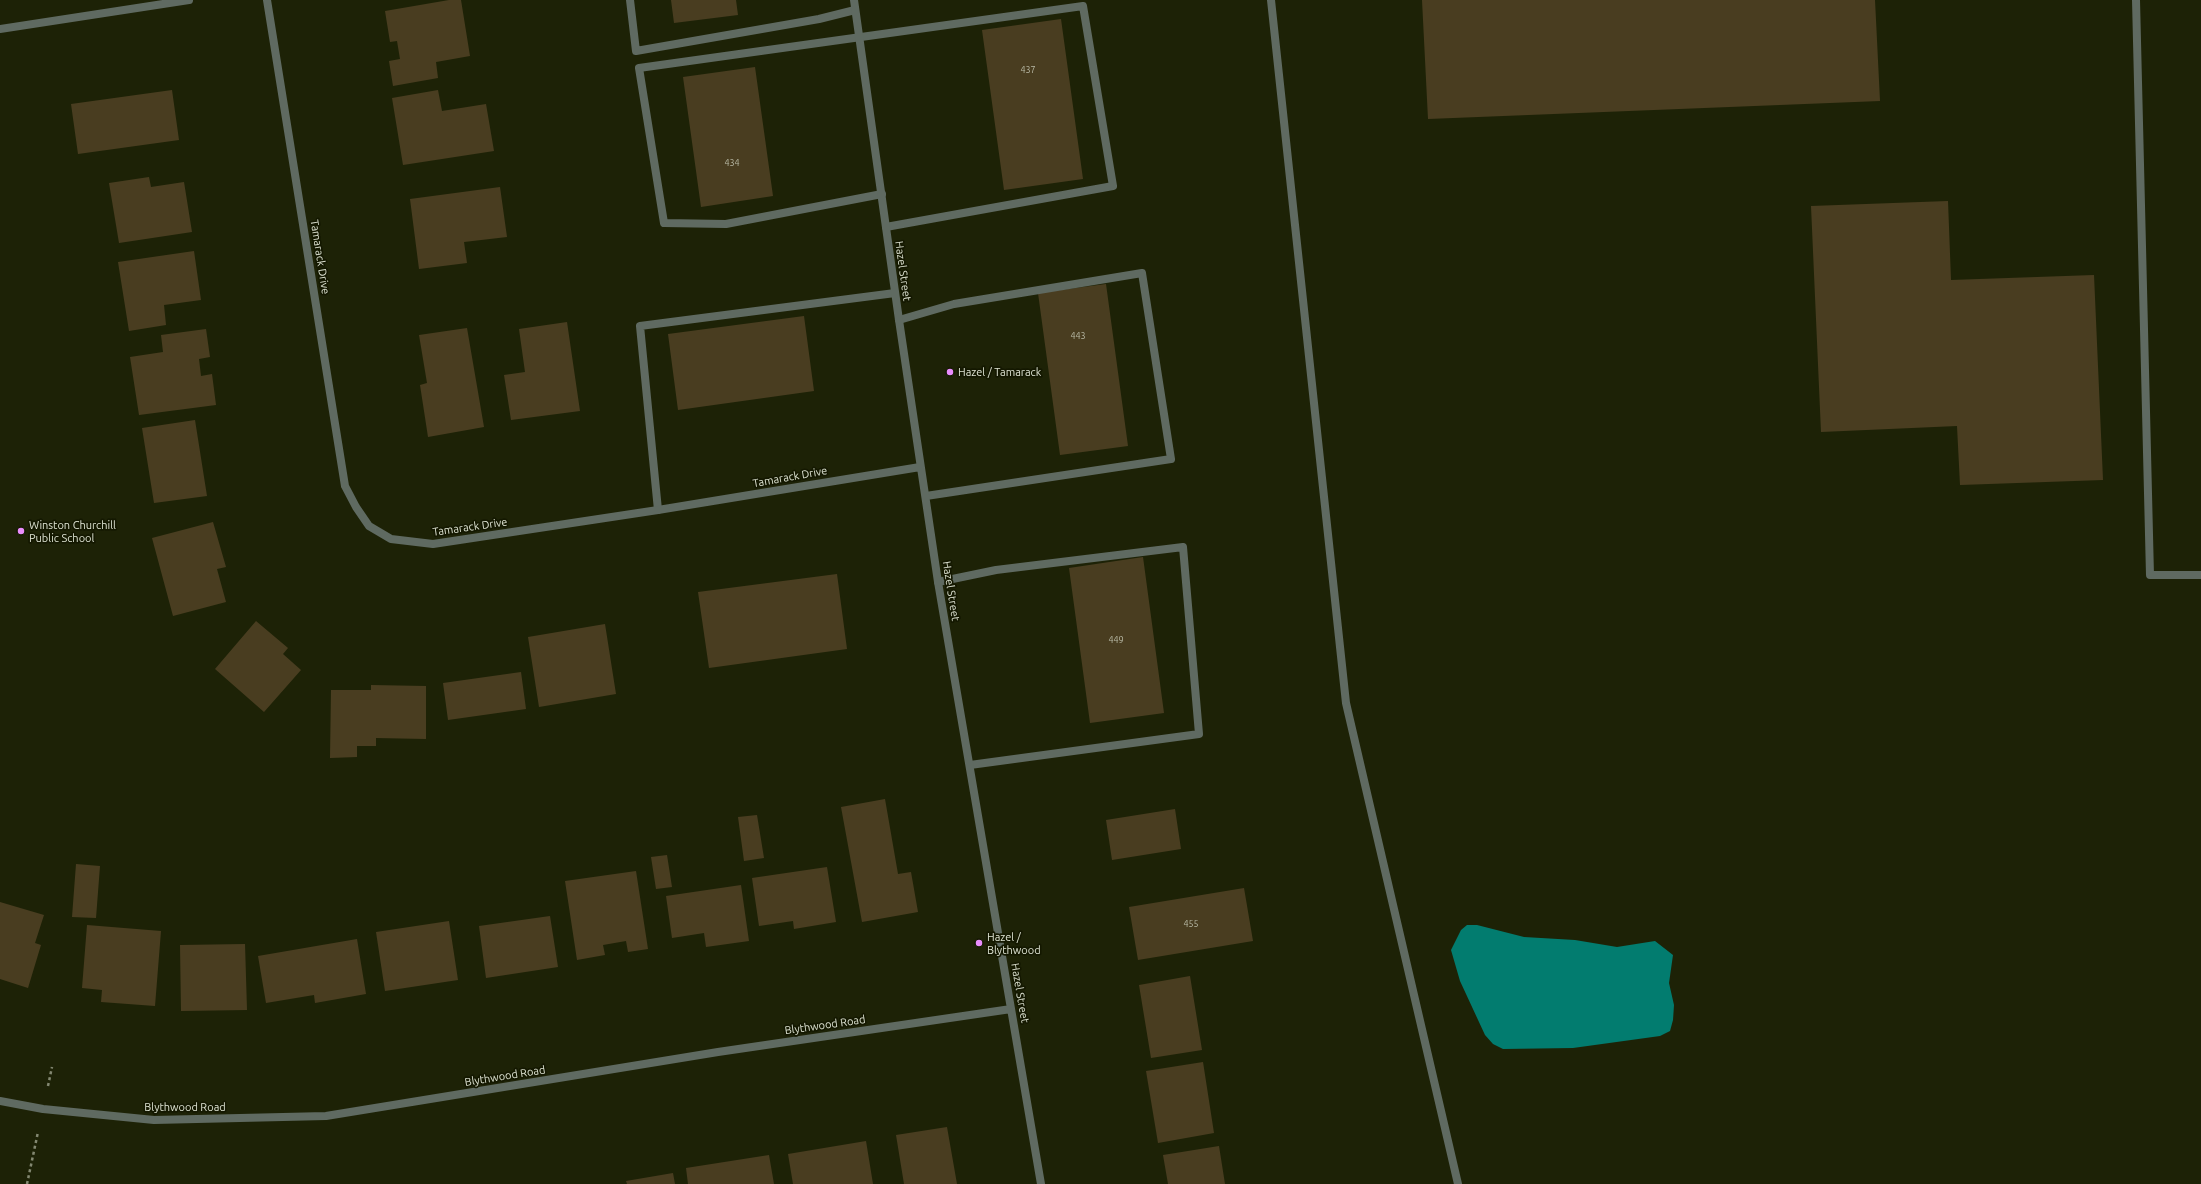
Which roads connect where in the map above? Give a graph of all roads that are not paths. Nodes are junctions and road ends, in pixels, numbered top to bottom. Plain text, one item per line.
1 (189, 0) edge
2 (267, 0) edge
3 (630, 0) edge
4 (854, 0) edge
5 (1271, 0) edge
6 (2136, 0) edge
7 (855, 10) junction
8 (0, 29) edge
9 (858, 38) junction
10 (882, 194) junction
11 (886, 227) junction
12 (895, 293) junction
13 (899, 320) junction
14 (920, 467) junction
15 (926, 496) junction
16 (658, 510) junction
17 (2201, 575) edge
18 (938, 582) junction
19 (970, 766) junction
20 (1011, 1009) junction
21 (0, 1101) edge
22 (1041, 1184) edge
23 (1458, 1184) edge

1 - 8 street
2 - 16 street, Tamarack Drive
3 - 7 street
4 - 7 street, Hazel Street
5 - 23 street
6 - 17 street
7 - 9 street, Hazel Street
9 - 10 street, Hazel Street
9 - 10 street
9 - 11 street
10 - 11 street, Hazel Street
11 - 12 street, Hazel Street
12 - 13 street, Hazel Street
12 - 16 street
13 - 14 street, Hazel Street
13 - 15 street
14 - 15 street, Hazel Street
14 - 16 street, Tamarack Drive
15 - 18 street, Hazel Street
18 - 19 street, Hazel Street
18 - 19 street
19 - 20 street, Hazel Street
20 - 21 street, Blythwood Road
20 - 22 street, Hazel Street

